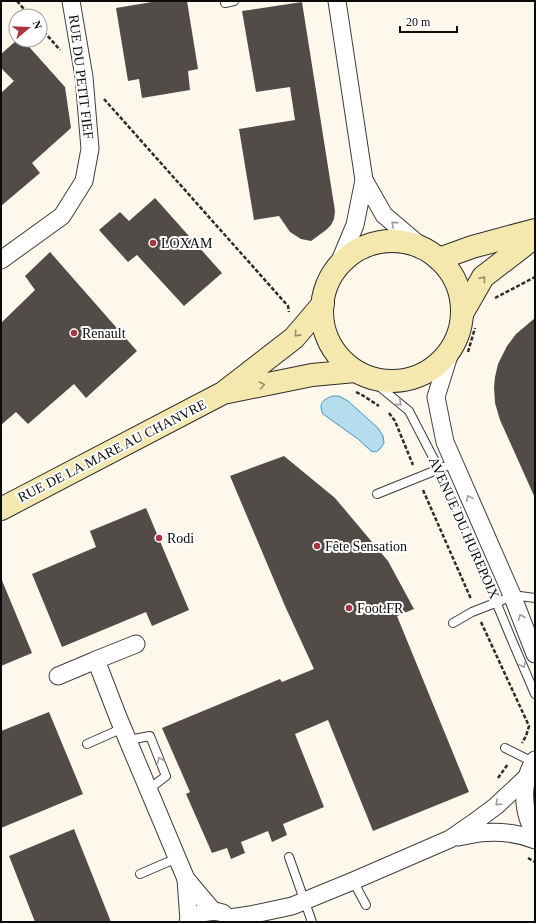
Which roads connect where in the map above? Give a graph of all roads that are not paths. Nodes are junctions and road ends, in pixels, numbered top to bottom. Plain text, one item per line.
1 (71, 1) edge
2 (234, 1) edge
3 (337, 1) edge
4 (225, 3) dead end
5 (364, 180) junction
6 (535, 230) edge
7 (535, 237) edge
8 (432, 254) junction
9 (1, 260) edge
10 (337, 268) junction
11 (322, 304) junction
12 (470, 317) junction
13 (457, 355) junction
14 (362, 375) junction
15 (223, 393) junction
16 (446, 466) junction
17 (377, 494) dead end
18 (1, 509) edge
19 (512, 595) junction
20 (535, 598) edge
21 (497, 603) junction
22 (453, 623) dead end
23 (136, 644) dead end
24 (535, 654) edge
25 (96, 660) junction
26 (58, 676) dead end
27 (535, 694) edge
28 (125, 734) junction
29 (87, 744) dead end
30 (505, 748) dead end
31 (532, 766) edge
32 (535, 832) edge
33 (450, 839) junction
34 (535, 840) edge
35 (289, 857) dead end
36 (177, 858) junction
37 (140, 874) dead end
38 (186, 879) junction
39 (353, 881) junction
40 (299, 903) junction
41 (366, 905) dead end
42 (213, 911) junction
43 (232, 920) edge
44 (188, 922) edge
45 (272, 922) edge
46 (312, 922) edge

1 - 9 street, RUE DU PETIT FIEF
2 - 4 lane
3 - 5 street
8 -> 5 street
5 - 10 street
6 - 8 street
12 -> 7 street
8 - 10 street
8 - 12 street
10 - 11 street
11 - 14 street
11 -> 15 street, RUE DE LA MARE AU CHANVRE
12 - 13 street
13 - 14 street
13 - 16 street, AVENUE DU HUREPOIX
15 -> 14 street, RUE DE LA MARE AU CHANVRE
14 -> 16 lane, AVENUE DU HUREPOIX
15 - 18 street, RUE DE LA MARE AU CHANVRE
16 - 17 lane
19 -> 16 street, AVENUE DU HUREPOIX
16 - 21 lane, AVENUE DU HUREPOIX
19 - 20 lane
19 - 21 lane
24 -> 19 street, AVENUE DU HUREPOIX
21 - 22 lane
21 -> 27 lane, AVENUE DU HUREPOIX
23 - 25 street
25 - 26 street
25 - 28 street
28 - 29 lane
28 - 36 street
30 - 31 lane
31 - 32 street
31 -> 33 street
33 - 34 street
33 - 39 street
35 - 40 lane
36 - 37 lane
36 - 38 street
38 - 42 street
38 - 44 street
39 - 40 street
39 - 41 lane
40 - 43 street
40 - 45 street
40 - 46 lane
42 - 43 street
42 - 44 street

